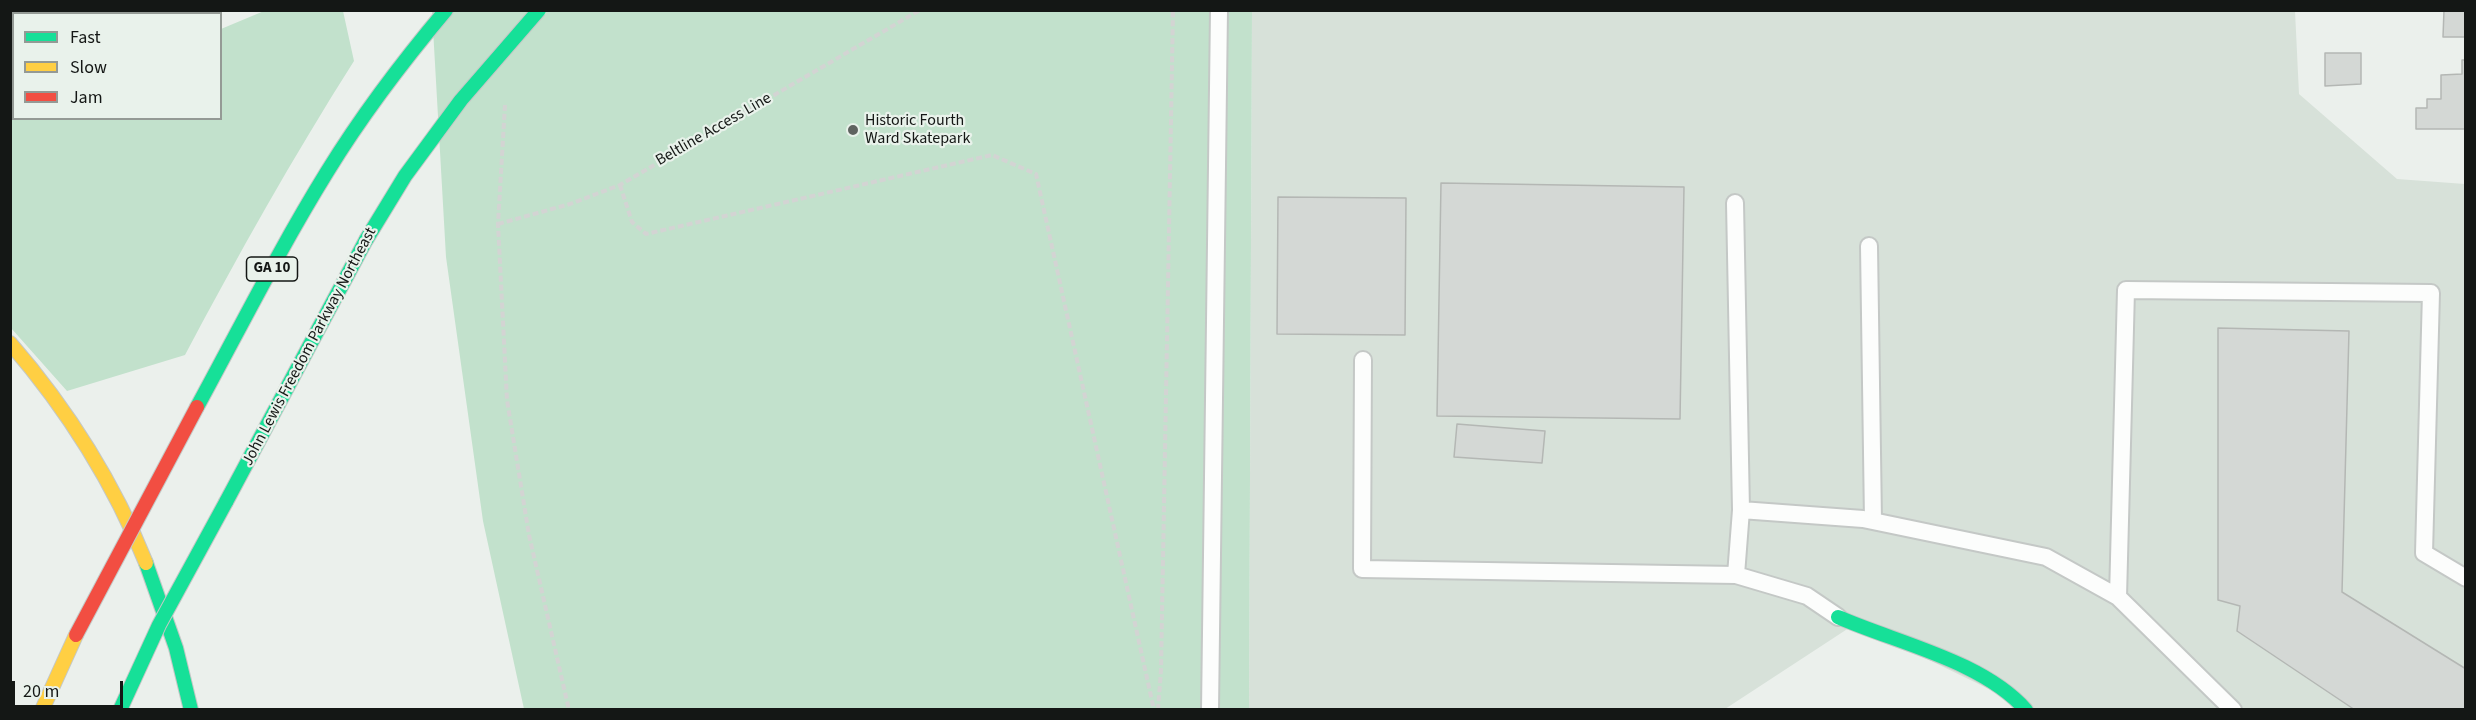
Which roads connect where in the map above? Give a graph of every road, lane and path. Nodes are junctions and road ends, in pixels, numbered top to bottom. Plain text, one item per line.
1 (446, 10) edge
2 (539, 10) edge
3 (920, 10) edge
4 (1173, 10) edge
5 (1220, 10) edge
6 (505, 100) dead end
7 (620, 186) junction
8 (1735, 203) dead end
9 (498, 224) junction
10 (1869, 246) dead end
11 (10, 343) edge
12 (1363, 360) dead end
13 (1741, 510) junction
14 (1873, 521) junction
15 (1736, 575) junction
16 (2466, 578) edge
17 (2118, 597) junction
18 (1838, 617) joint
19 (42, 710) edge
20 (120, 710) edge
21 (191, 710) edge
22 (568, 710) edge
23 (1156, 710) edge
24 (1210, 710) edge
25 (2026, 710) edge
26 (2233, 710) edge

1 - 19 main road, GA 10, bridge
2 - 20 main road, John Lewis Freedom Parkway Northeast, bridge
3 - 7 path, Beltline Access Line
4 - 23 path
5 - 24 lane
6 - 9 path
7 - 9 path, Beltline Access Line
7 - 23 path
8 - 13 lane
9 - 22 path
10 - 14 lane
11 - 21 main road
12 - 15 lane
13 - 14 lane
13 - 15 lane
14 - 17 lane
15 - 18 lane
16 - 17 lane
17 - 26 lane
18 - 25 main road

